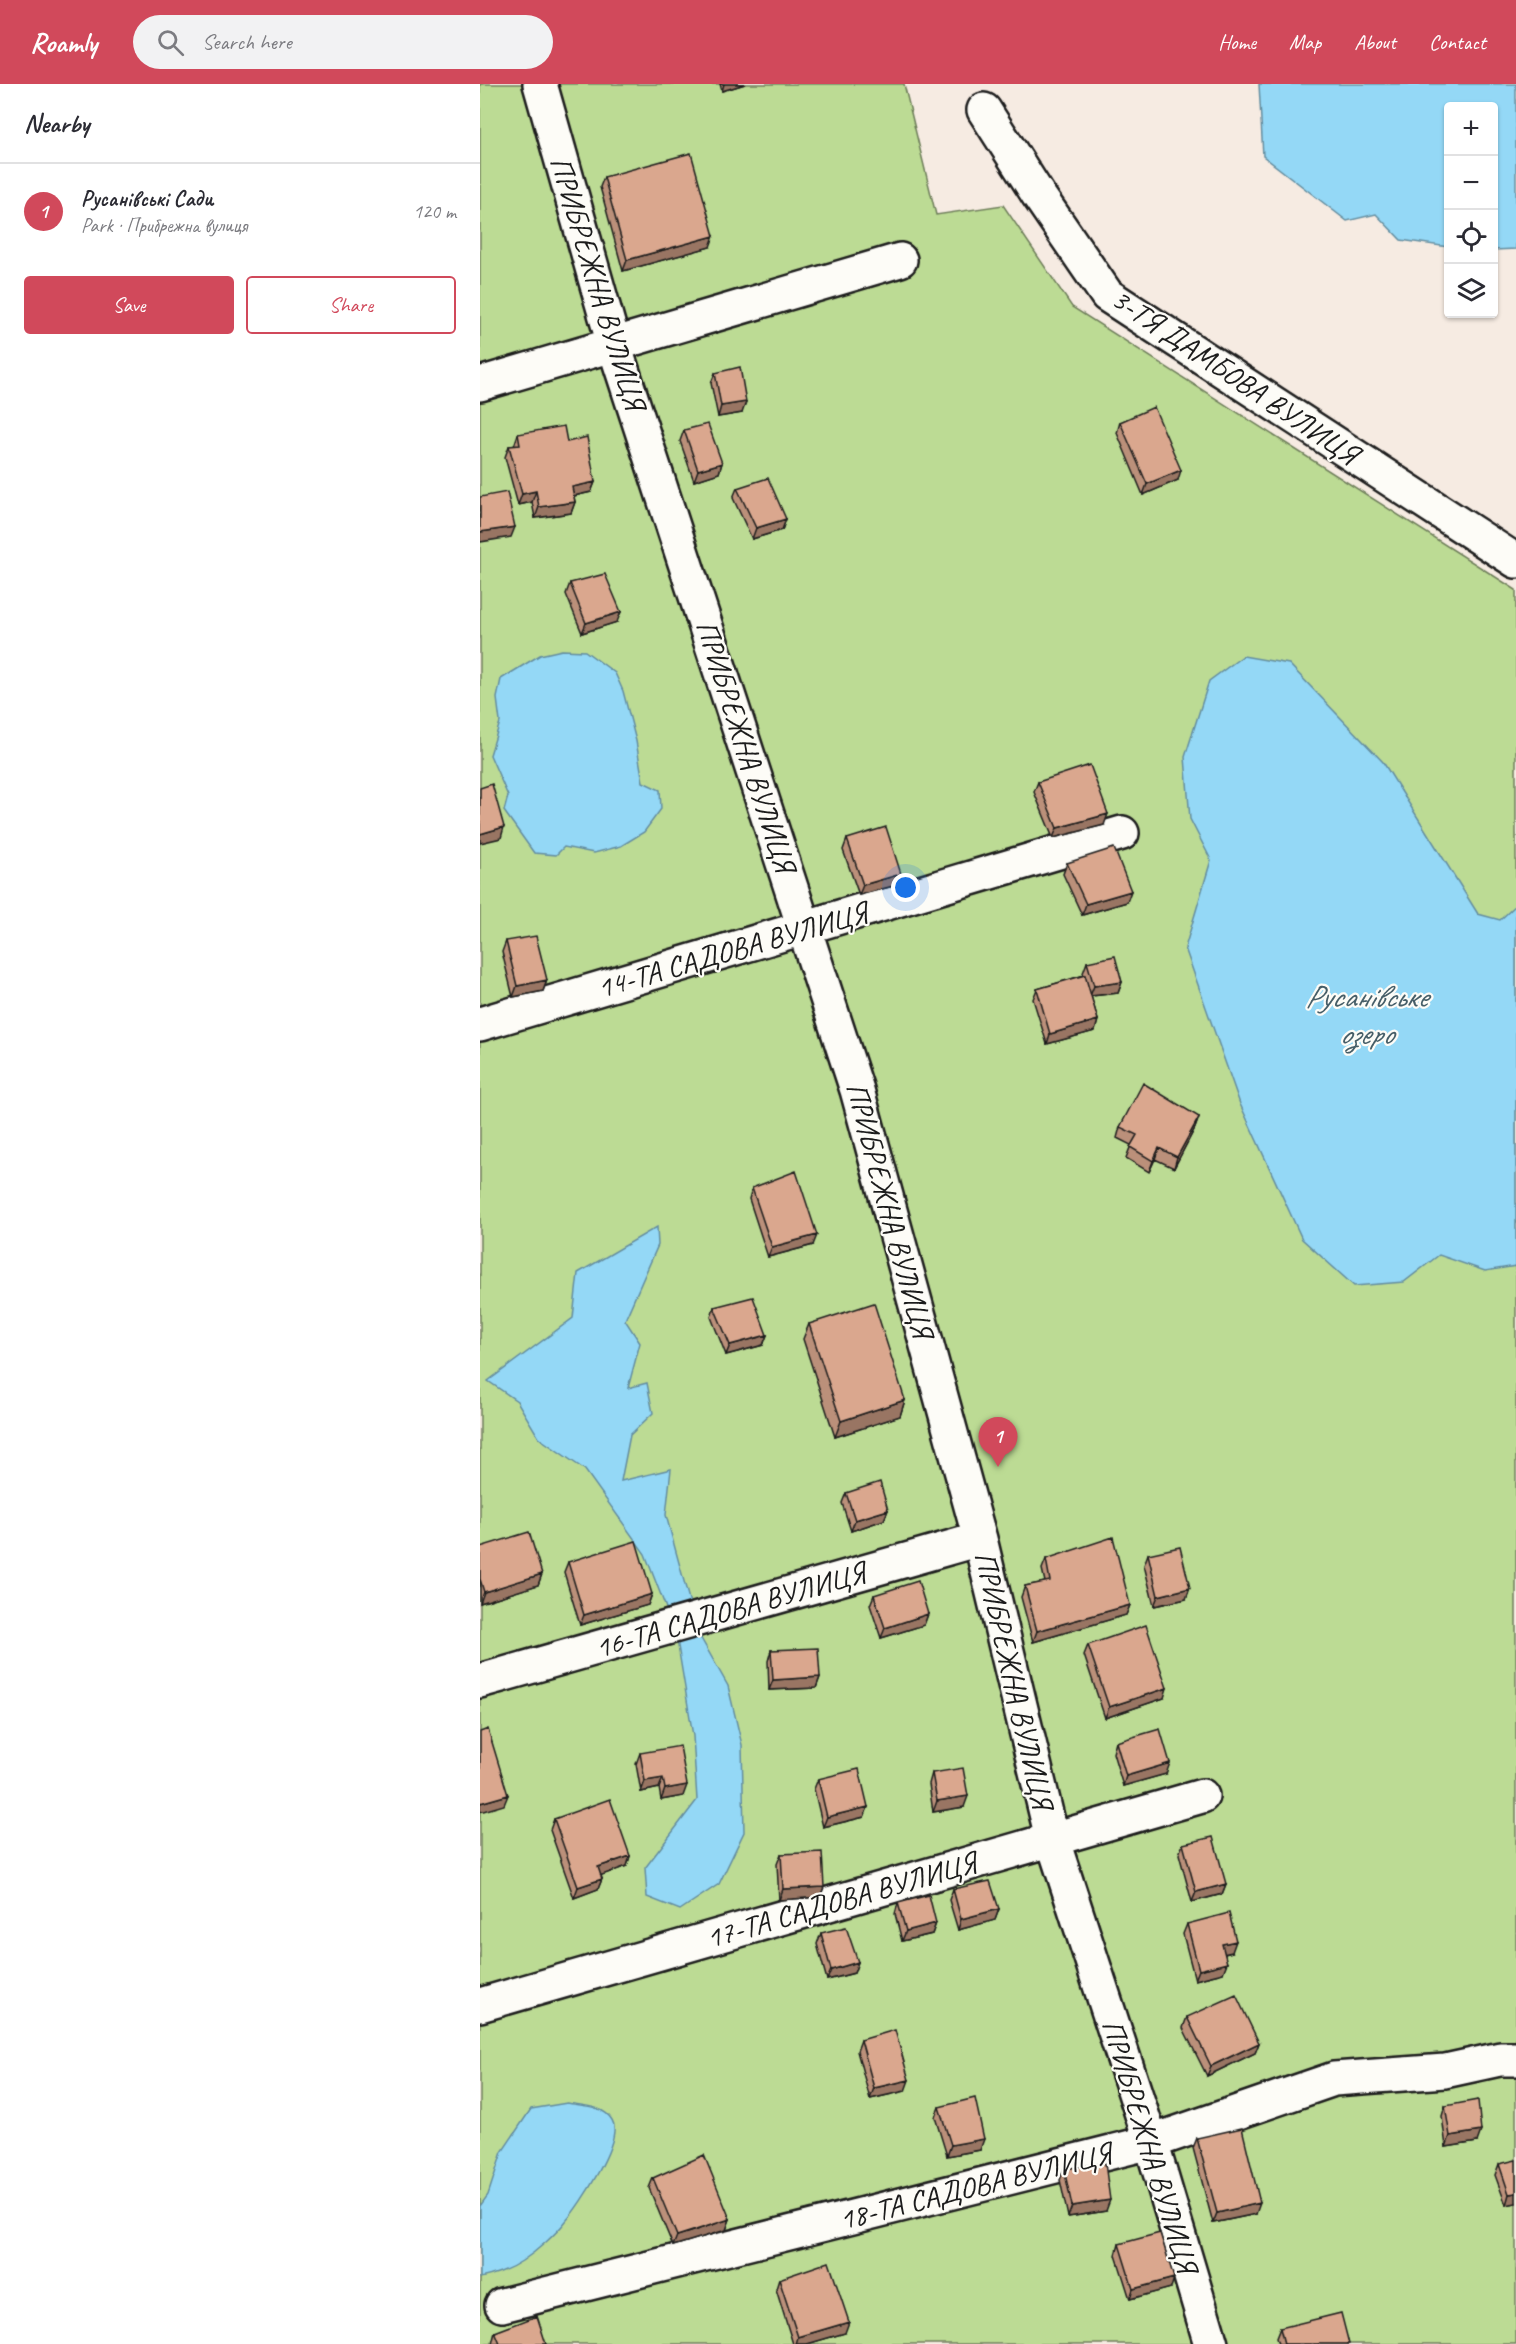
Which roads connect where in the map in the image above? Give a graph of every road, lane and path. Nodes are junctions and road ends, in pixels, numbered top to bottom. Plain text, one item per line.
1 (540, 84) edge
2 (984, 110) dead end
3 (900, 260) dead end
4 (614, 345) junction
5 (480, 384) edge
6 (1516, 561) edge
7 (1122, 833) dead end
8 (806, 928) junction
9 (480, 1024) edge
10 (980, 1539) junction
11 (480, 1681) edge
12 (1202, 1796) dead end
13 (1052, 1838) junction
14 (480, 2005) edge
15 (1516, 2059) edge
16 (1151, 2142) junction
17 (502, 2305) dead end
18 (1211, 2344) edge

1 - 4 street, ПРИБРЕЖНА ВУЛИЦЯ
2 - 6 street, 3-ТЯ ДАМБОВА ВУЛИЦЯ
3 - 4 street
4 - 5 street
4 - 8 street, ПРИБРЕЖНА ВУЛИЦЯ
7 - 8 street, 14-ТА САДОВА ВУЛИЦЯ
8 - 9 street, 14-ТА САДОВА ВУЛИЦЯ
8 - 10 street, ПРИБРЕЖНА ВУЛИЦЯ
10 - 11 street, 16-ТА САДОВА ВУЛИЦЯ
10 - 13 street, ПРИБРЕЖНА ВУЛИЦЯ
12 - 13 street, 17-ТА САДОВА ВУЛИЦЯ
13 - 14 street, 17-ТА САДОВА ВУЛИЦЯ
13 - 16 street, ПРИБРЕЖНА ВУЛИЦЯ
15 - 16 street, 18-ТА САДОВА ВУЛИЦЯ
16 - 17 street, 18-ТА САДОВА ВУЛИЦЯ
16 - 18 street, ПРИБРЕЖНА ВУЛИЦЯ

